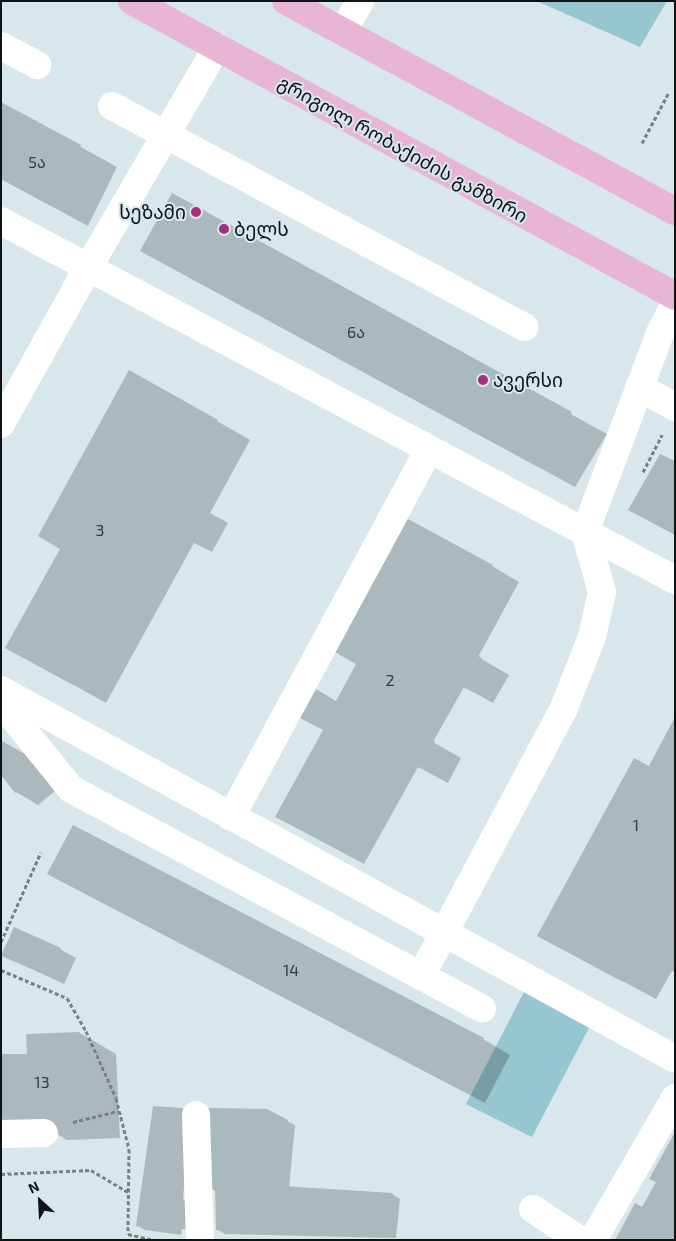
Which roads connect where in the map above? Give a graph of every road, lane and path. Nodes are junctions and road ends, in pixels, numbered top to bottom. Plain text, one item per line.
1 (132, 1) edge
2 (286, 1) edge
3 (360, 1) edge
4 (343, 32) junction
5 (1, 46) edge
6 (217, 47) junction
7 (37, 65) dead end
8 (670, 92) dead end
9 (112, 106) dead end
10 (168, 137) junction
11 (642, 143) dead end
12 (675, 212) edge
13 (1, 221) edge
14 (89, 266) junction
15 (675, 296) edge
16 (675, 303) edge
17 (525, 327) dead end
18 (639, 387) junction
19 (675, 407) edge
20 (1, 424) edge
21 (430, 450) junction
22 (585, 532) junction
23 (675, 580) edge
24 (6, 704) edge
25 (231, 816) junction
26 (41, 852) dead end
27 (444, 934) junction
28 (1, 942) edge
29 (1, 970) edge
30 (421, 976) junction
31 (482, 1008) dead end
32 (675, 1059) edge
33 (675, 1098) edge
34 (118, 1111) junction
35 (196, 1115) dead end
36 (44, 1132) joint
37 (1, 1134) edge
38 (1, 1174) edge
39 (128, 1192) junction
40 (533, 1209) dead end
41 (153, 1240) edge
42 (200, 1240) edge
43 (580, 1240) edge
44 (593, 1240) edge

1 - 6 main road, გრიგოლ რობაქიძის გამზირი
2 - 4 main road
3 - 4 lane
4 - 12 main road
5 - 7 lane
6 - 10 lane
6 - 15 main road, გრიგოლ რობაქიძის გამზირი
8 - 11 path
9 - 10 lane
10 - 14 lane
10 - 17 lane
13 - 14 lane
14 - 20 lane
14 - 21 lane
16 - 18 lane
18 - 19 lane
18 - 22 lane
21 - 22 lane
21 - 25 lane
22 - 23 lane
22 - 27 lane
24 - 25 lane
24 - 30 lane
25 - 27 lane
26 - 28 path
27 - 30 lane
27 - 32 lane
29 - 34 path
30 - 31 lane
33 - 44 lane
34 - 36 path
34 - 39 path
35 - 42 lane
36 - 37 lane
38 - 39 path
39 - 41 path
40 - 43 lane

